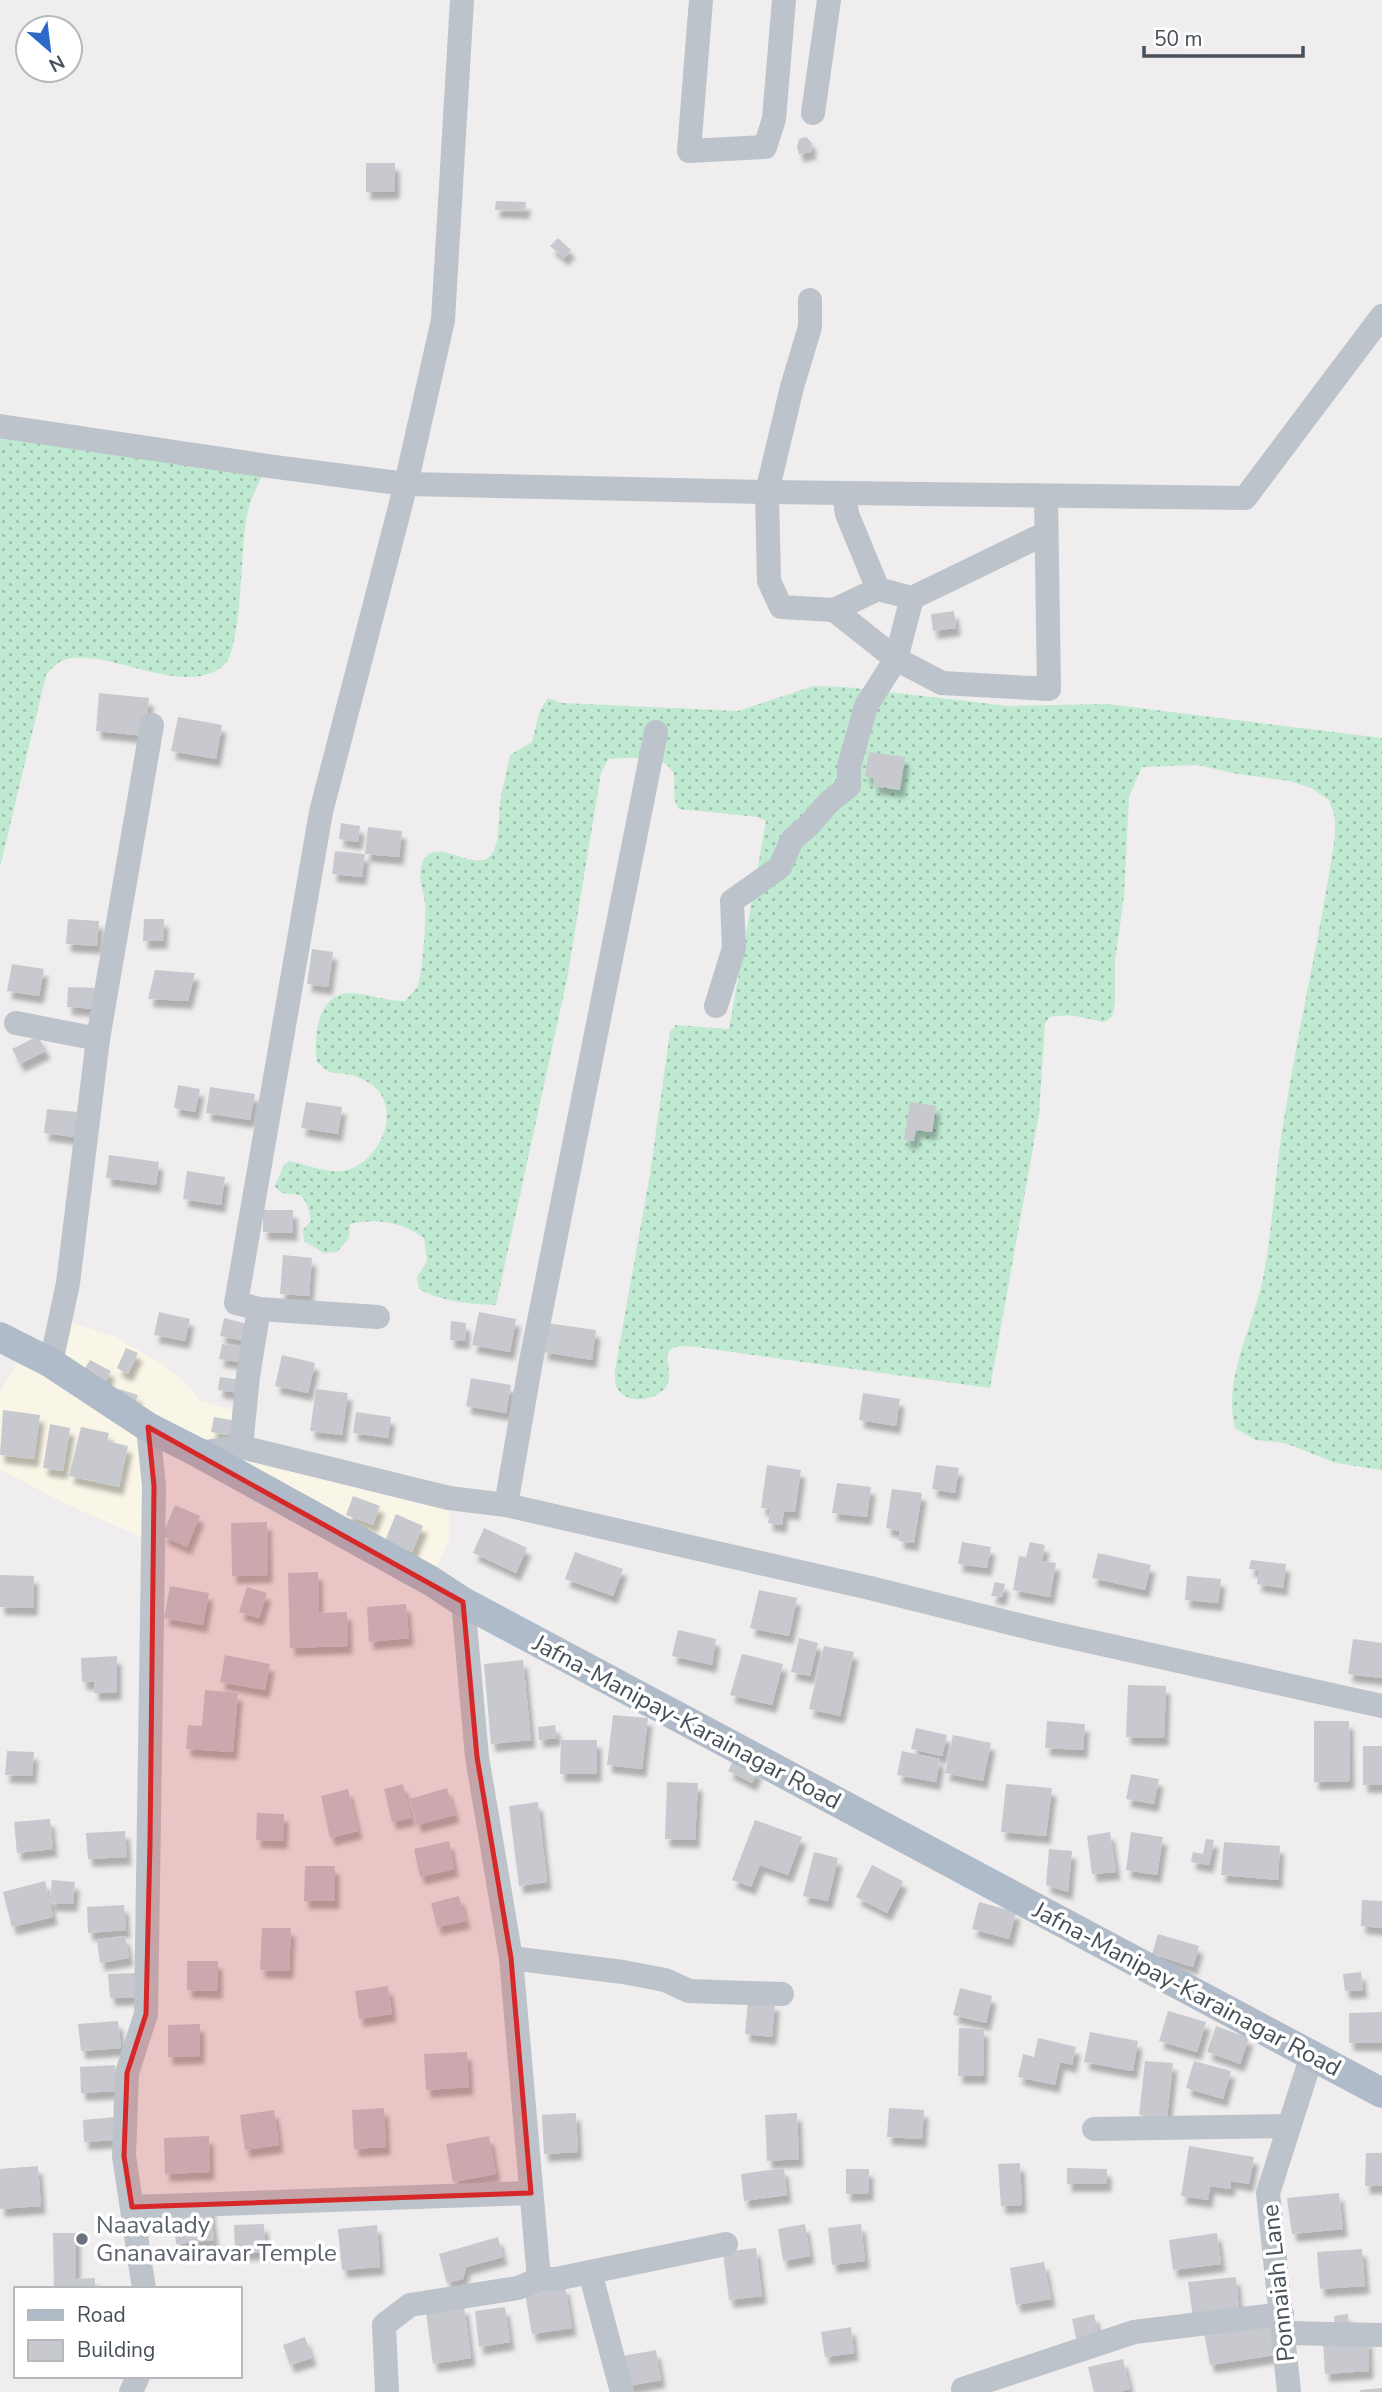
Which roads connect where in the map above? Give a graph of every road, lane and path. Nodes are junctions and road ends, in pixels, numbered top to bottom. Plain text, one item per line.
1 (462, 0) edge
2 (701, 0) edge
3 (784, 0) edge
4 (829, 0) edge
5 (813, 113) dead end
6 (810, 300) dead end
7 (1382, 316) edge
8 (0, 426) edge
9 (406, 484) junction
10 (767, 492) junction
11 (844, 493) junction
12 (1046, 496) junction
13 (1046, 533) junction
14 (878, 589) junction
15 (912, 598) junction
16 (834, 610) junction
17 (897, 659) junction
18 (152, 725) dead end
19 (656, 732) dead end
20 (716, 1006) dead end
21 (16, 1023) dead end
22 (98, 1039) junction
23 (259, 1308) junction
24 (378, 1317) dead end
25 (0, 1337) edge
26 (51, 1363) junction
27 (148, 1427) junction
28 (241, 1447) junction
29 (199, 1453) junction
30 (506, 1506) junction
31 (463, 1602) junction
32 (1382, 1706) edge
33 (511, 1958) junction
34 (782, 1994) dead end
35 (1312, 2055) junction
36 (1382, 2093) edge
37 (1289, 2126) junction
38 (1094, 2129) dead end
39 (531, 2193) junction
40 (132, 2207) junction
41 (726, 2244) dead end
42 (590, 2272) junction
43 (539, 2279) junction
44 (144, 2287) edge
45 (1283, 2324) junction
46 (1382, 2335) edge
47 (387, 2392) edge
48 (622, 2392) edge
49 (964, 2392) edge
50 (1289, 2392) edge

1 - 9 street
2 - 3 street
4 - 5 street
6 - 10 street
7 - 12 street
8 - 9 street
9 - 10 street
9 - 23 street
10 - 11 street
10 - 16 street
11 - 12 street
11 - 14 street
12 - 13 street
13 - 15 street
13 - 17 street
14 - 15 street
14 - 16 street
15 - 17 street
16 - 17 street
17 - 20 street
18 - 22 street
19 - 30 street
21 - 22 street
22 - 26 street
23 - 24 street
23 - 28 street
25 - 26 main road, Jafna-Manipay-Karainagar Road
26 - 27 main road, Jafna-Manipay-Karainagar Road
27 - 29 main road, Jafna-Manipay-Karainagar Road
27 - 40 street
28 - 29 street
28 - 30 street
29 - 31 main road, Jafna-Manipay-Karainagar Road
30 - 32 street
31 - 33 street
31 - 35 main road, Jafna-Manipay-Karainagar Road
33 - 34 street
33 - 39 street
35 - 36 main road, Jafna-Manipay-Karainagar Road
35 - 37 street, Ponnaiah Lane
37 - 38 street
37 - 45 street, Ponnaiah Lane
39 - 40 street
39 - 43 street
40 - 44 street
41 - 42 street
42 - 43 street
42 - 48 street
43 - 47 street
45 - 46 street
45 - 49 street
45 - 50 street, Ponnaiah Lane

